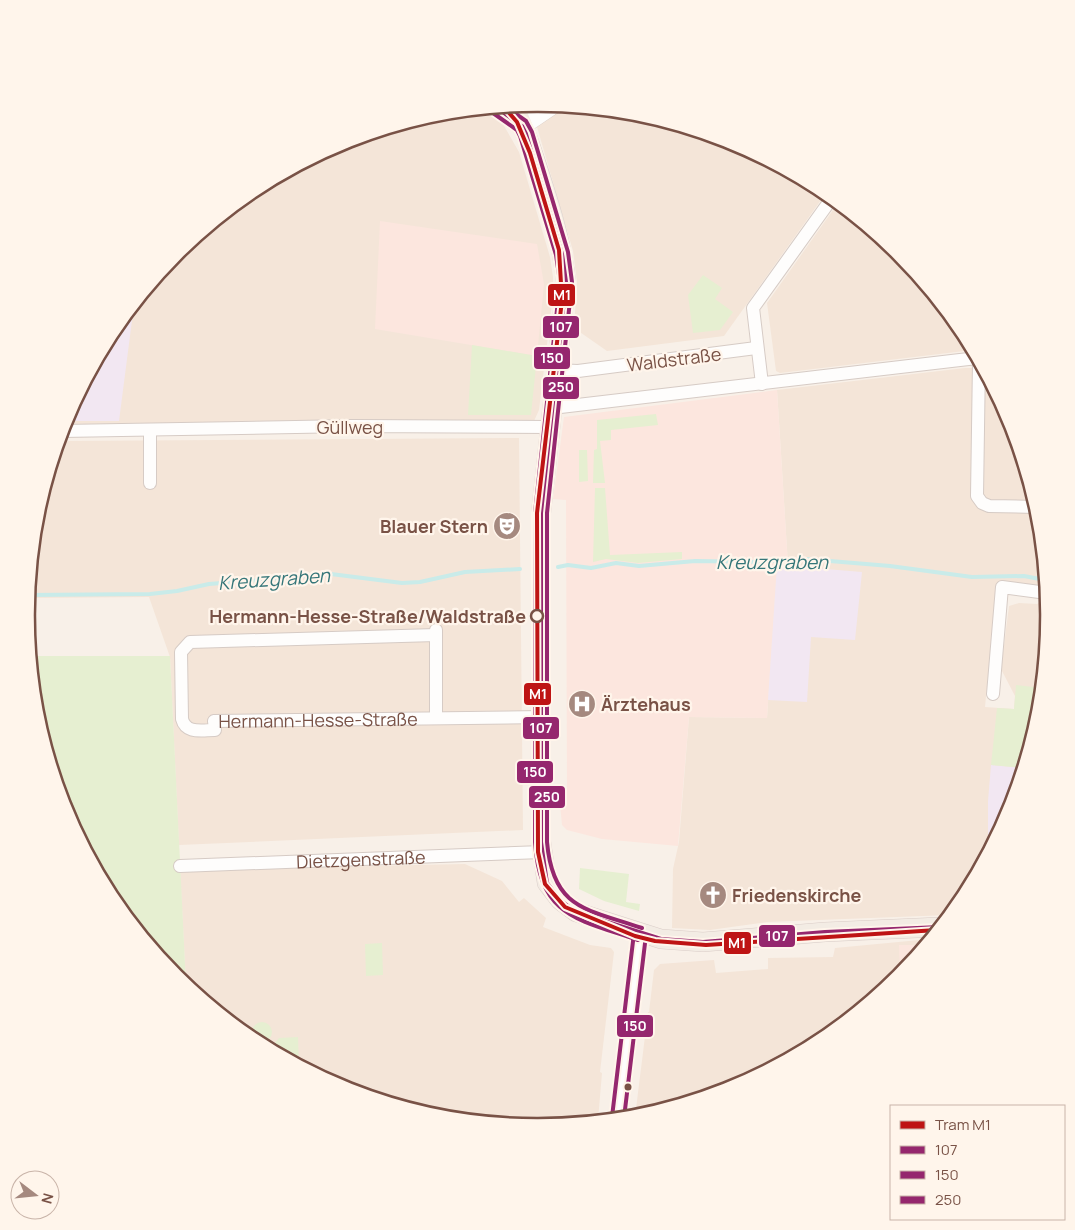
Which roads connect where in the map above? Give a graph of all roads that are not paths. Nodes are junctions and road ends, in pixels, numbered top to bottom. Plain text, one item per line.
1 (542, 112) edge
2 (518, 113) edge
3 (505, 114) edge
4 (522, 126) junction
5 (827, 205) edge
6 (756, 348) junction
7 (970, 359) edge
8 (556, 370) junction
9 (979, 375) edge
10 (762, 384) junction
11 (552, 408) junction
12 (550, 427) junction
13 (70, 430) edge
14 (150, 430) junction
15 (150, 482) dead end
16 (1028, 507) edge
17 (1039, 591) edge
18 (993, 694) dead end
19 (436, 717) junction
20 (541, 717) junction
21 (542, 847) junction
22 (180, 866) dead end
23 (931, 927) edge
24 (640, 934) junction
25 (619, 1111) edge

1 - 4 main road
2 - 4 main road
3 - 4 main road
4 - 8 main road
5 - 6 street
6 - 8 street, Waldstraße
6 - 10 street
7 - 10 street, Waldstraße
8 - 11 main road
9 - 16 street
10 - 11 street, Waldstraße
11 - 12 main road
12 - 14 street, Güllweg
12 - 20 main road
13 - 14 street, Güllweg
14 - 15 street
17 - 18 street
19 - 19 street, Hermann-Hesse-Straße
19 - 20 street, Hermann-Hesse-Straße
20 - 21 main road
21 - 22 street, Dietzgenstraße
21 - 24 main road
23 - 24 main road
24 - 25 main road

